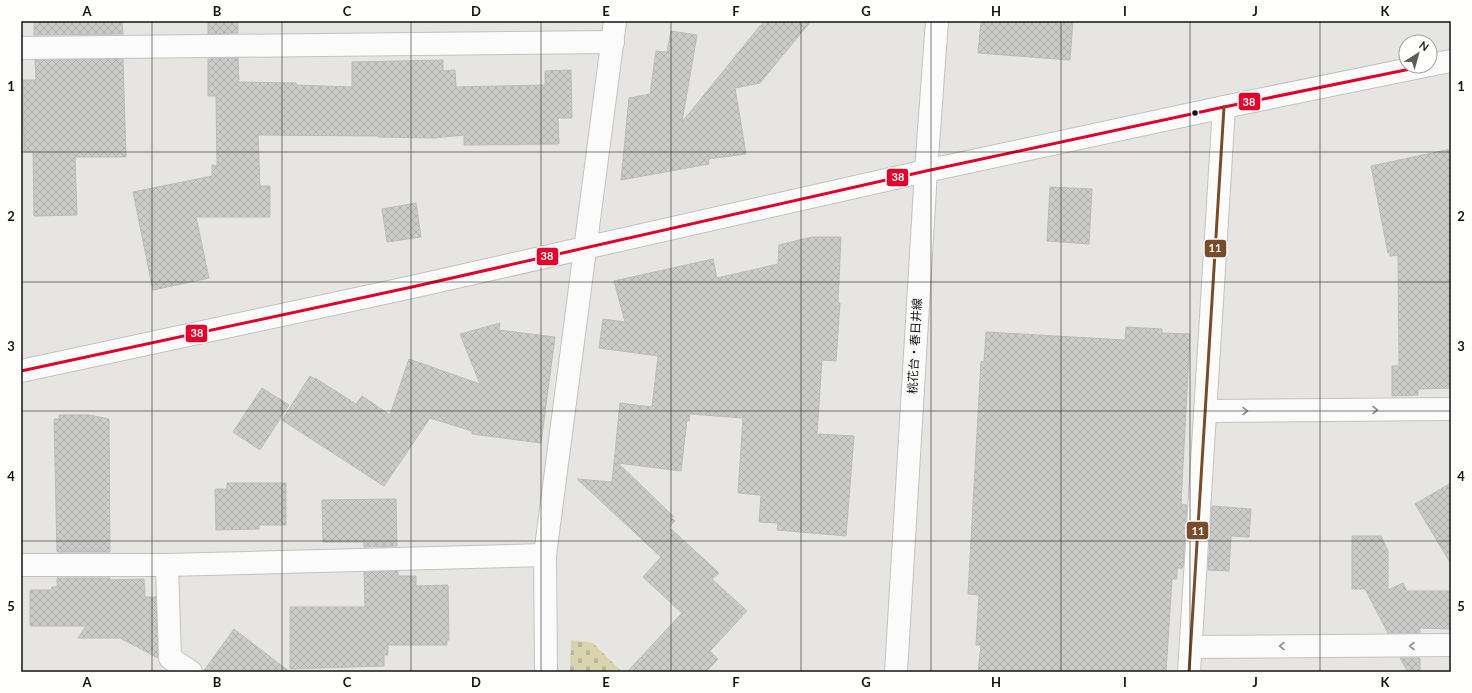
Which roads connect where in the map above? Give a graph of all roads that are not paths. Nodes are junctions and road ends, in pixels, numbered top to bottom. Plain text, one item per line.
1 (937, 21) edge
2 (614, 31) edge
3 (21, 48) edge
4 (1451, 61) edge
5 (1438, 63) edge
6 (1398, 71) edge
7 (1224, 106) junction
8 (926, 171) junction
9 (585, 249) junction
10 (21, 371) edge
11 (1451, 409) edge
12 (1206, 411) junction
13 (545, 556) junction
14 (21, 565) edge
15 (167, 565) junction
16 (1451, 645) edge
17 (1191, 647) junction
18 (191, 672) edge
19 (546, 672) edge
20 (896, 672) edge
21 (1189, 672) edge

1 - 8 street, 桃花台・春日井線
2 - 3 street
2 - 9 street
4 - 5 street
6 - 7 street
7 - 8 street
7 - 12 street
8 - 9 street
8 - 20 street, 桃花台・春日井線
9 - 10 street
9 - 13 street
12 -> 11 street
12 - 17 street
13 - 15 street
13 - 19 street
14 - 15 street
15 - 18 street
16 -> 17 street
17 - 21 street

